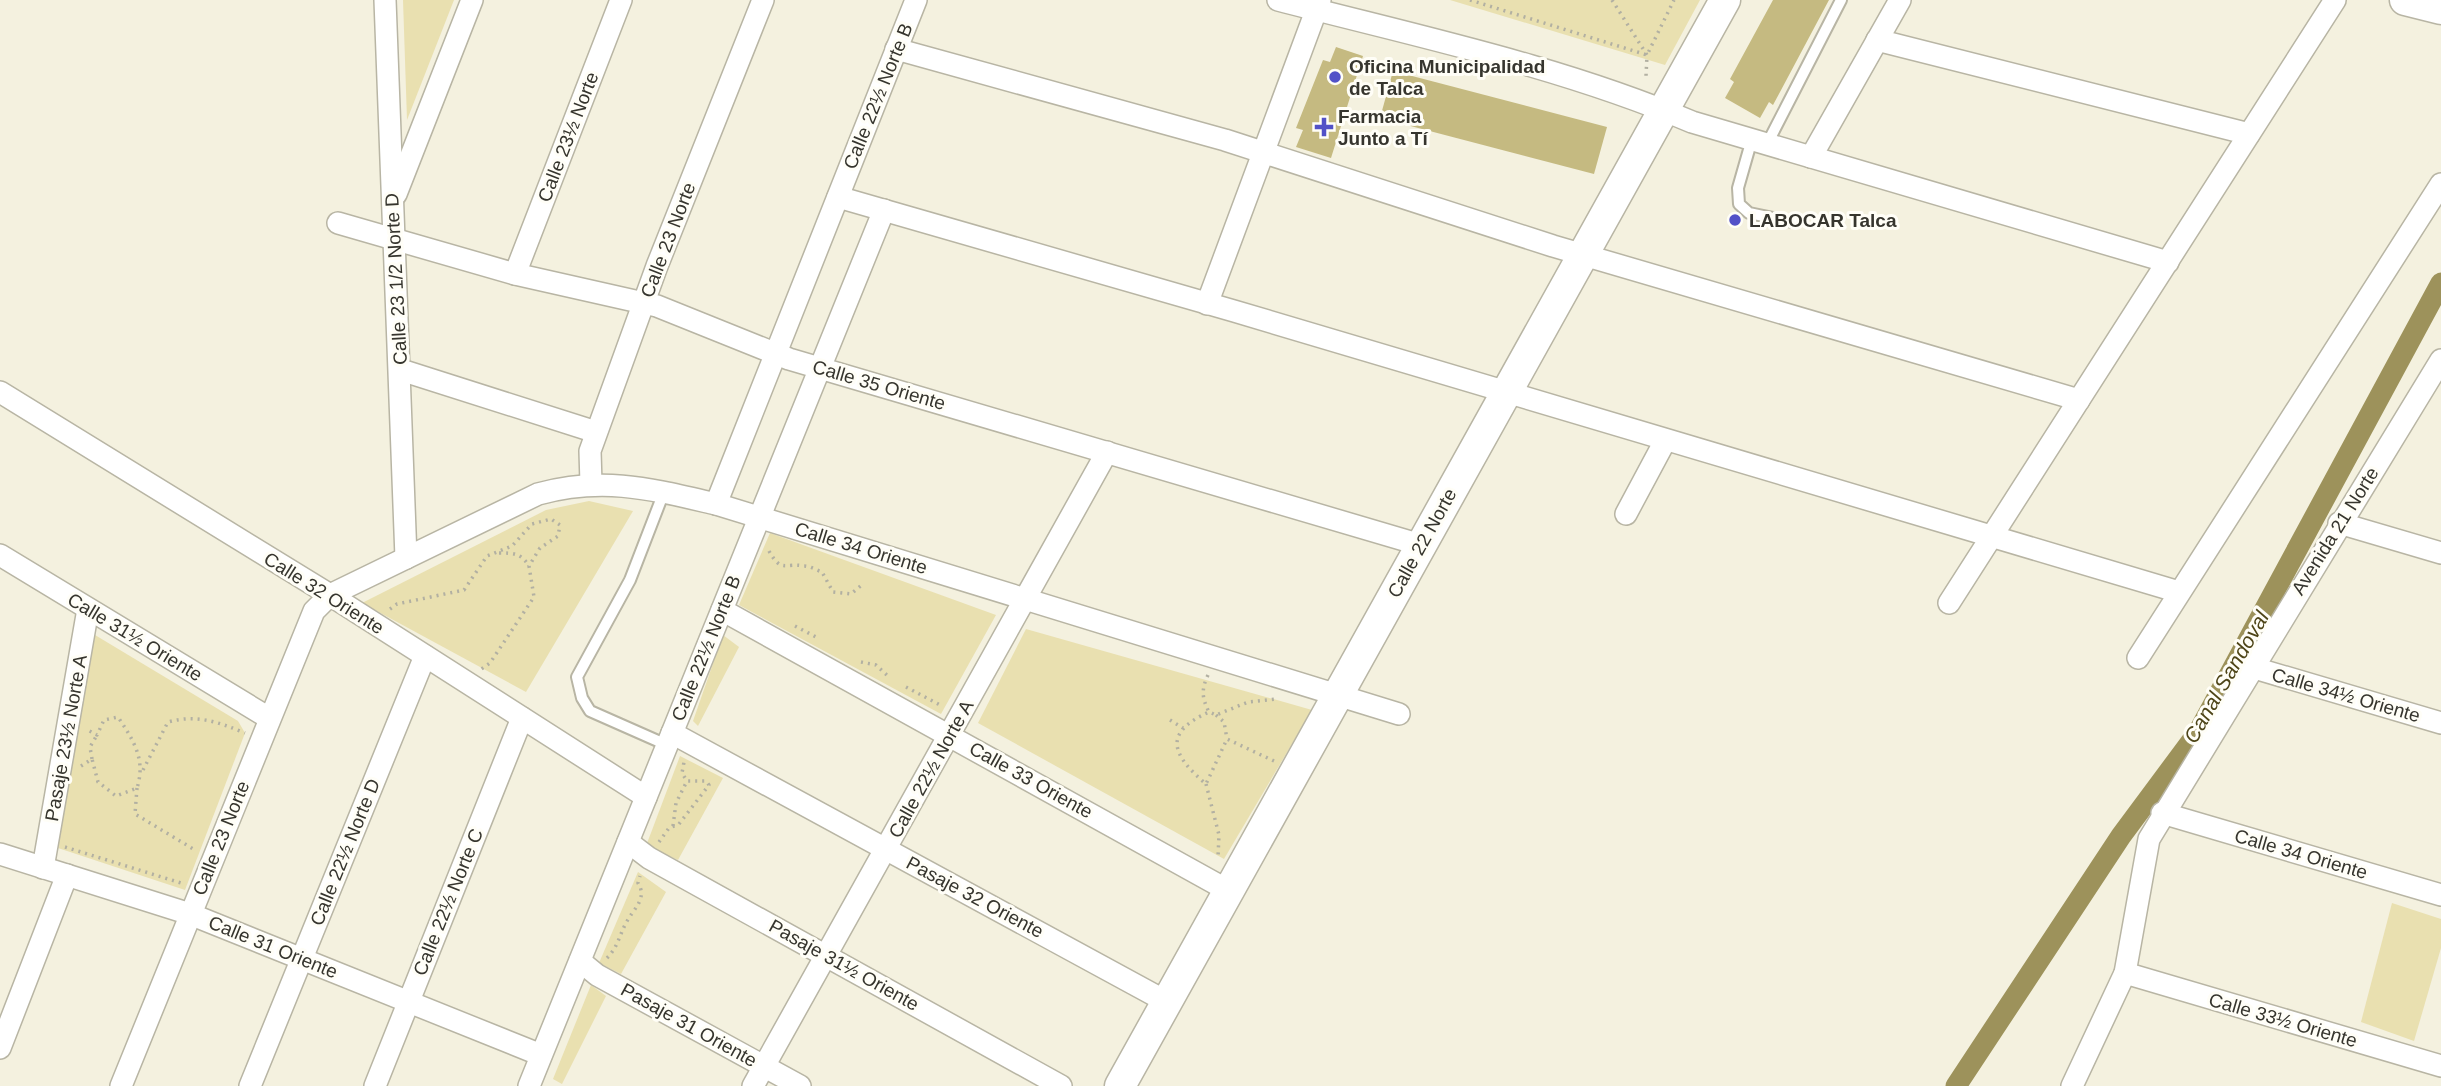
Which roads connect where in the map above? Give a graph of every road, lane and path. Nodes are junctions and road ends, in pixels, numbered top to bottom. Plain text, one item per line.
1 (385, 0) edge
2 (472, 0) edge
3 (621, 0) edge
4 (763, 0) edge
5 (916, 0) edge
6 (1278, 0) edge
7 (1470, 0) edge
8 (1612, 0) edge
9 (1674, 0) edge
10 (1725, 0) edge
11 (1841, 0) edge
12 (1900, 0) edge
13 (2335, 0) edge
14 (2405, 0) edge
15 (1318, 4) edge
16 (2441, 9) edge
17 (1877, 40) junction
18 (896, 50) junction
19 (1647, 55) junction
20 (1646, 76) dead end
21 (1664, 110) junction
22 (2249, 134) junction
23 (1759, 142) junction
24 (1261, 154) junction
25 (1811, 157) junction
26 (2441, 184) edge
27 (838, 197) junction
28 (392, 202) junction
29 (884, 210) junction
30 (1792, 222) dead end
31 (338, 223) dead end
32 (394, 240) junction
33 (1583, 255) junction
34 (2168, 262) junction
35 (515, 275) junction
36 (643, 302) junction
37 (1206, 304) junction
38 (776, 353) junction
39 (2441, 360) edge
40 (820, 368) junction
41 (401, 370) junction
42 (2435, 382) edge
43 (0, 392) edge
44 (1506, 393) junction
45 (2079, 400) junction
46 (596, 432) junction
47 (1665, 441) junction
48 (1107, 452) junction
49 (591, 484) junction
50 (664, 492) junction
51 (716, 504) junction
52 (1626, 514) dead end
53 (760, 517) junction
54 (2339, 523) junction
55 (1991, 538) junction
56 (1421, 545) junction
57 (766, 547) dead end
58 (496, 553) junction
59 (2441, 553) edge
60 (0, 555) edge
61 (406, 558) junction
62 (529, 566) junction
63 (863, 584) dead end
64 (2179, 592) junction
65 (330, 595) junction
66 (1027, 598) junction
67 (1949, 603) dead end
68 (88, 609) junction
69 (722, 610) junction
70 (372, 622) junction
71 (425, 656) junction
72 (1218, 656) junction
73 (2138, 658) dead end
74 (2251, 667) junction
75 (464, 681) junction
76 (1305, 683) junction
77 (1339, 693) junction
78 (72, 705) junction
79 (1209, 712) junction
80 (1399, 714) dead end
81 (1216, 715) junction
82 (522, 718) junction
83 (1170, 720) dead end
84 (2441, 723) edge
85 (266, 727) junction
86 (1183, 728) junction
87 (97, 735) junction
88 (950, 735) junction
89 (670, 739) junction
90 (1227, 739) junction
91 (692, 744) junction
92 (92, 760) junction
93 (76, 769) dead end
94 (143, 770) junction
95 (1293, 775) junction
96 (687, 780) junction
97 (1206, 784) junction
98 (137, 788) junction
99 (646, 797) junction
100 (2162, 813) junction
101 (673, 826) junction
102 (628, 842) junction
103 (886, 849) junction
104 (0, 854) edge
105 (213, 858) junction
106 (649, 858) junction
107 (45, 859) junction
108 (67, 875) junction
109 (1219, 885) junction
110 (201, 889) junction
111 (2441, 895) edge
112 (190, 914) junction
113 (826, 955) junction
114 (302, 958) junction
115 (580, 961) junction
116 (2125, 973) junction
117 (597, 975) junction
118 (409, 1002) junction
119 (1167, 1002) junction
120 (0, 1048) edge
121 (541, 1055) junction
122 (764, 1066) junction
123 (2441, 1066) edge
124 (532, 1085) edge
125 (121, 1086) edge
126 (250, 1086) edge
127 (375, 1086) edge
128 (753, 1086) edge
129 (800, 1086) edge
130 (1061, 1086) edge
131 (1120, 1086) edge
132 (2073, 1086) edge

1 - 28 street, Calle 23 1/2 Norte D
2 - 28 street
3 - 35 street, Calle 23½ Norte
4 - 36 street, Calle 23 Norte
5 - 18 street, Calle 22½ Norte B
6 - 15 street
7 - 19 path
8 - 19 path
9 - 19 path
10 - 21 street, Calle 22 Norte
11 - 23 lane
12 - 17 street
13 - 22 street
14 - 16 street
15 - 21 street
15 - 24 street
17 - 22 street
17 - 25 street
18 - 24 street
18 - 27 street, Calle 22½ Norte B
19 - 20 path
21 - 23 street
21 - 33 street, Calle 22 Norte
22 - 34 street
23 - 25 street
23 - 30 lane
24 - 33 street
24 - 37 street
25 - 34 street
26 - 64 street
27 - 29 street
27 - 38 street, Calle 22½ Norte B
28 - 32 street, Calle 23 1/2 Norte D
29 - 37 street
29 - 40 street, Calle 22½ Norte B
31 - 32 street, Calle 35 Oriente
32 - 35 street, Calle 35 Oriente
32 - 41 street, Calle 23 1/2 Norte D
33 - 44 street, Calle 22 Norte
33 - 45 street
34 - 45 street
35 - 36 street, Calle 35 Oriente
36 - 38 street, Calle 35 Oriente
36 - 46 street, Calle 23 Norte
37 - 44 street
38 - 40 street, Calle 35 Oriente
38 - 51 street, Calle 22½ Norte B
39 - 42 street, Avenida 21 Norte
40 - 48 street, Calle 35 Oriente
40 - 53 street, Calle 22½ Norte B
41 - 46 street
41 - 61 street, Calle 23 1/2 Norte D
42 - 54 street, Avenida 21 Norte
43 - 65 street, Calle 32 Oriente
44 - 47 street
44 - 56 street, Calle 22 Norte
45 - 55 street
46 - 49 street, Calle 23 Norte
47 - 52 street
47 - 55 street
48 - 56 street, Calle 35 Oriente
48 - 66 street, Calle 22½ Norte A
49 - 50 street, Calle 34 Oriente
49 - 61 street, Calle 34 Oriente
50 - 51 street, Calle 34 Oriente
50 - 89 lane
51 - 53 street, Calle 34 Oriente
53 - 66 street, Calle 34 Oriente
53 - 69 street, Calle 22½ Norte B
54 - 59 street
54 - 74 street, Avenida 21 Norte
55 - 64 street
55 - 67 street
56 - 77 street, Calle 22 Norte
57 - 63 path
58 - 62 path
58 - 62 path
58 - 70 path
60 - 68 street, Calle 31½ Oriente
61 - 65 street, Calle 34 Oriente
62 - 75 path
64 - 73 street
65 - 70 street, Calle 32 Oriente
65 - 85 street, Calle 23 Norte
66 - 72 street, Calle 34 Oriente
66 - 88 street, Calle 22½ Norte A
68 - 78 street, Pasaje 23½ Norte A
68 - 85 street, Calle 31½ Oriente
69 - 88 street, Calle 33 Oriente
69 - 89 street, Calle 22½ Norte B
70 - 71 street, Calle 32 Oriente
71 - 75 street, Calle 32 Oriente
71 - 114 street, Calle 22½ Norte D
72 - 76 street, Calle 34 Oriente
72 - 79 path
74 - 84 street, Calle 34½ Oriente
74 - 100 street, Avenida 21 Norte
75 - 82 street, Calle 32 Oriente
76 - 77 street, Calle 34 Oriente
76 - 81 path
77 - 80 street, Calle 34 Oriente
77 - 95 street, Calle 22 Norte
78 - 87 path
78 - 107 street, Pasaje 23½ Norte A
79 - 81 path
79 - 86 path
81 - 90 path
82 - 99 street, Calle 32 Oriente
82 - 118 street, Calle 22½ Norte C
83 - 86 path
85 - 94 path
85 - 105 street, Calle 23 Norte
86 - 97 path
87 - 92 path
87 - 94 path
88 - 103 street, Calle 22½ Norte A
88 - 109 street, Calle 33 Oriente
89 - 91 street, Pasaje 32 Oriente
89 - 99 street, Calle 22½ Norte B
90 - 95 path
90 - 97 path
91 - 96 path
91 - 103 street, Pasaje 32 Oriente
92 - 93 path
92 - 98 path
94 - 98 path
95 - 109 street, Calle 22 Norte
96 - 101 path
96 - 101 path
97 - 109 path
98 - 105 path
99 - 102 street, Calle 22½ Norte B
100 - 111 street, Calle 34 Oriente
100 - 116 street, Avenida 21 Norte
101 - 106 path
102 - 106 street, Pasaje 31½ Oriente
102 - 115 street, Calle 22½ Norte B
103 - 113 street, Calle 22½ Norte A
103 - 119 street, Pasaje 32 Oriente
104 - 107 street, Calle 31 Oriente
105 - 110 street, Calle 23 Norte
106 - 113 street, Pasaje 31½ Oriente
106 - 117 path
107 - 108 street, Calle 31 Oriente
107 - 110 path
108 - 112 street, Calle 31 Oriente
108 - 120 street
109 - 119 street, Calle 22 Norte
110 - 112 street, Calle 23 Norte
112 - 114 street, Calle 31 Oriente
112 - 125 street, Calle 23 Norte
113 - 122 street, Calle 22½ Norte A
113 - 130 street, Pasaje 31½ Oriente
114 - 118 street, Calle 31 Oriente
114 - 126 street, Calle 22½ Norte D
115 - 117 street, Pasaje 31 Oriente
115 - 121 street, Calle 22½ Norte B
116 - 123 street, Calle 33½ Oriente
116 - 132 street, Avenida 21 Norte
117 - 122 street, Pasaje 31 Oriente
118 - 121 street, Calle 31 Oriente
118 - 127 street, Calle 22½ Norte C
119 - 131 street, Calle 22 Norte
121 - 124 street, Calle 22½ Norte B
122 - 128 street, Calle 22½ Norte A
122 - 129 street, Pasaje 31 Oriente

